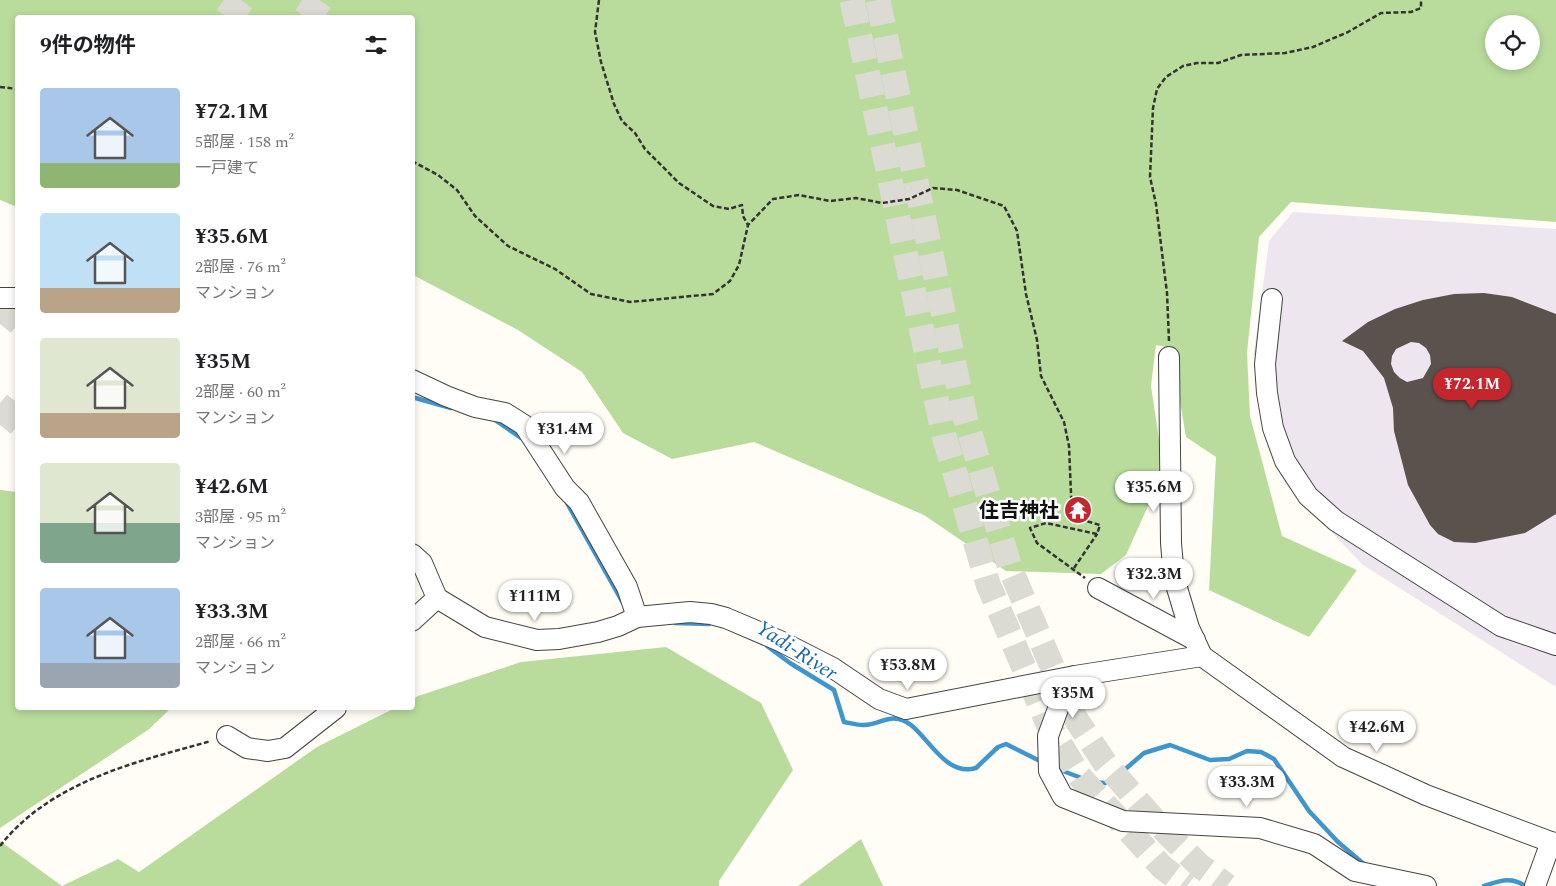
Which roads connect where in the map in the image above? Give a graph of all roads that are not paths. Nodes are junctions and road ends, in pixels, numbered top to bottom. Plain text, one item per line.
1 (0, 298) edge
2 (15, 298) edge
3 (1272, 299) dead end
4 (1169, 357) road end
5 (415, 381) edge
6 (415, 557) edge
7 (1098, 588) road end
8 (437, 598) junction
9 (637, 617) junction
10 (415, 618) edge
11 (1556, 645) edge
12 (1198, 648) junction
13 (1075, 676) junction
14 (333, 710) edge
15 (227, 736) road end
16 (1554, 843) edge
17 (1426, 886) edge
18 (1535, 886) edge

1 - 2 street
3 - 11 street
4 - 12 street
5 - 9 street
6 - 8 street
7 - 12 street
8 - 9 street
8 - 10 street
9 - 13 street
12 - 13 street
12 - 16 street
13 - 17 street
14 - 15 street
16 - 18 street

